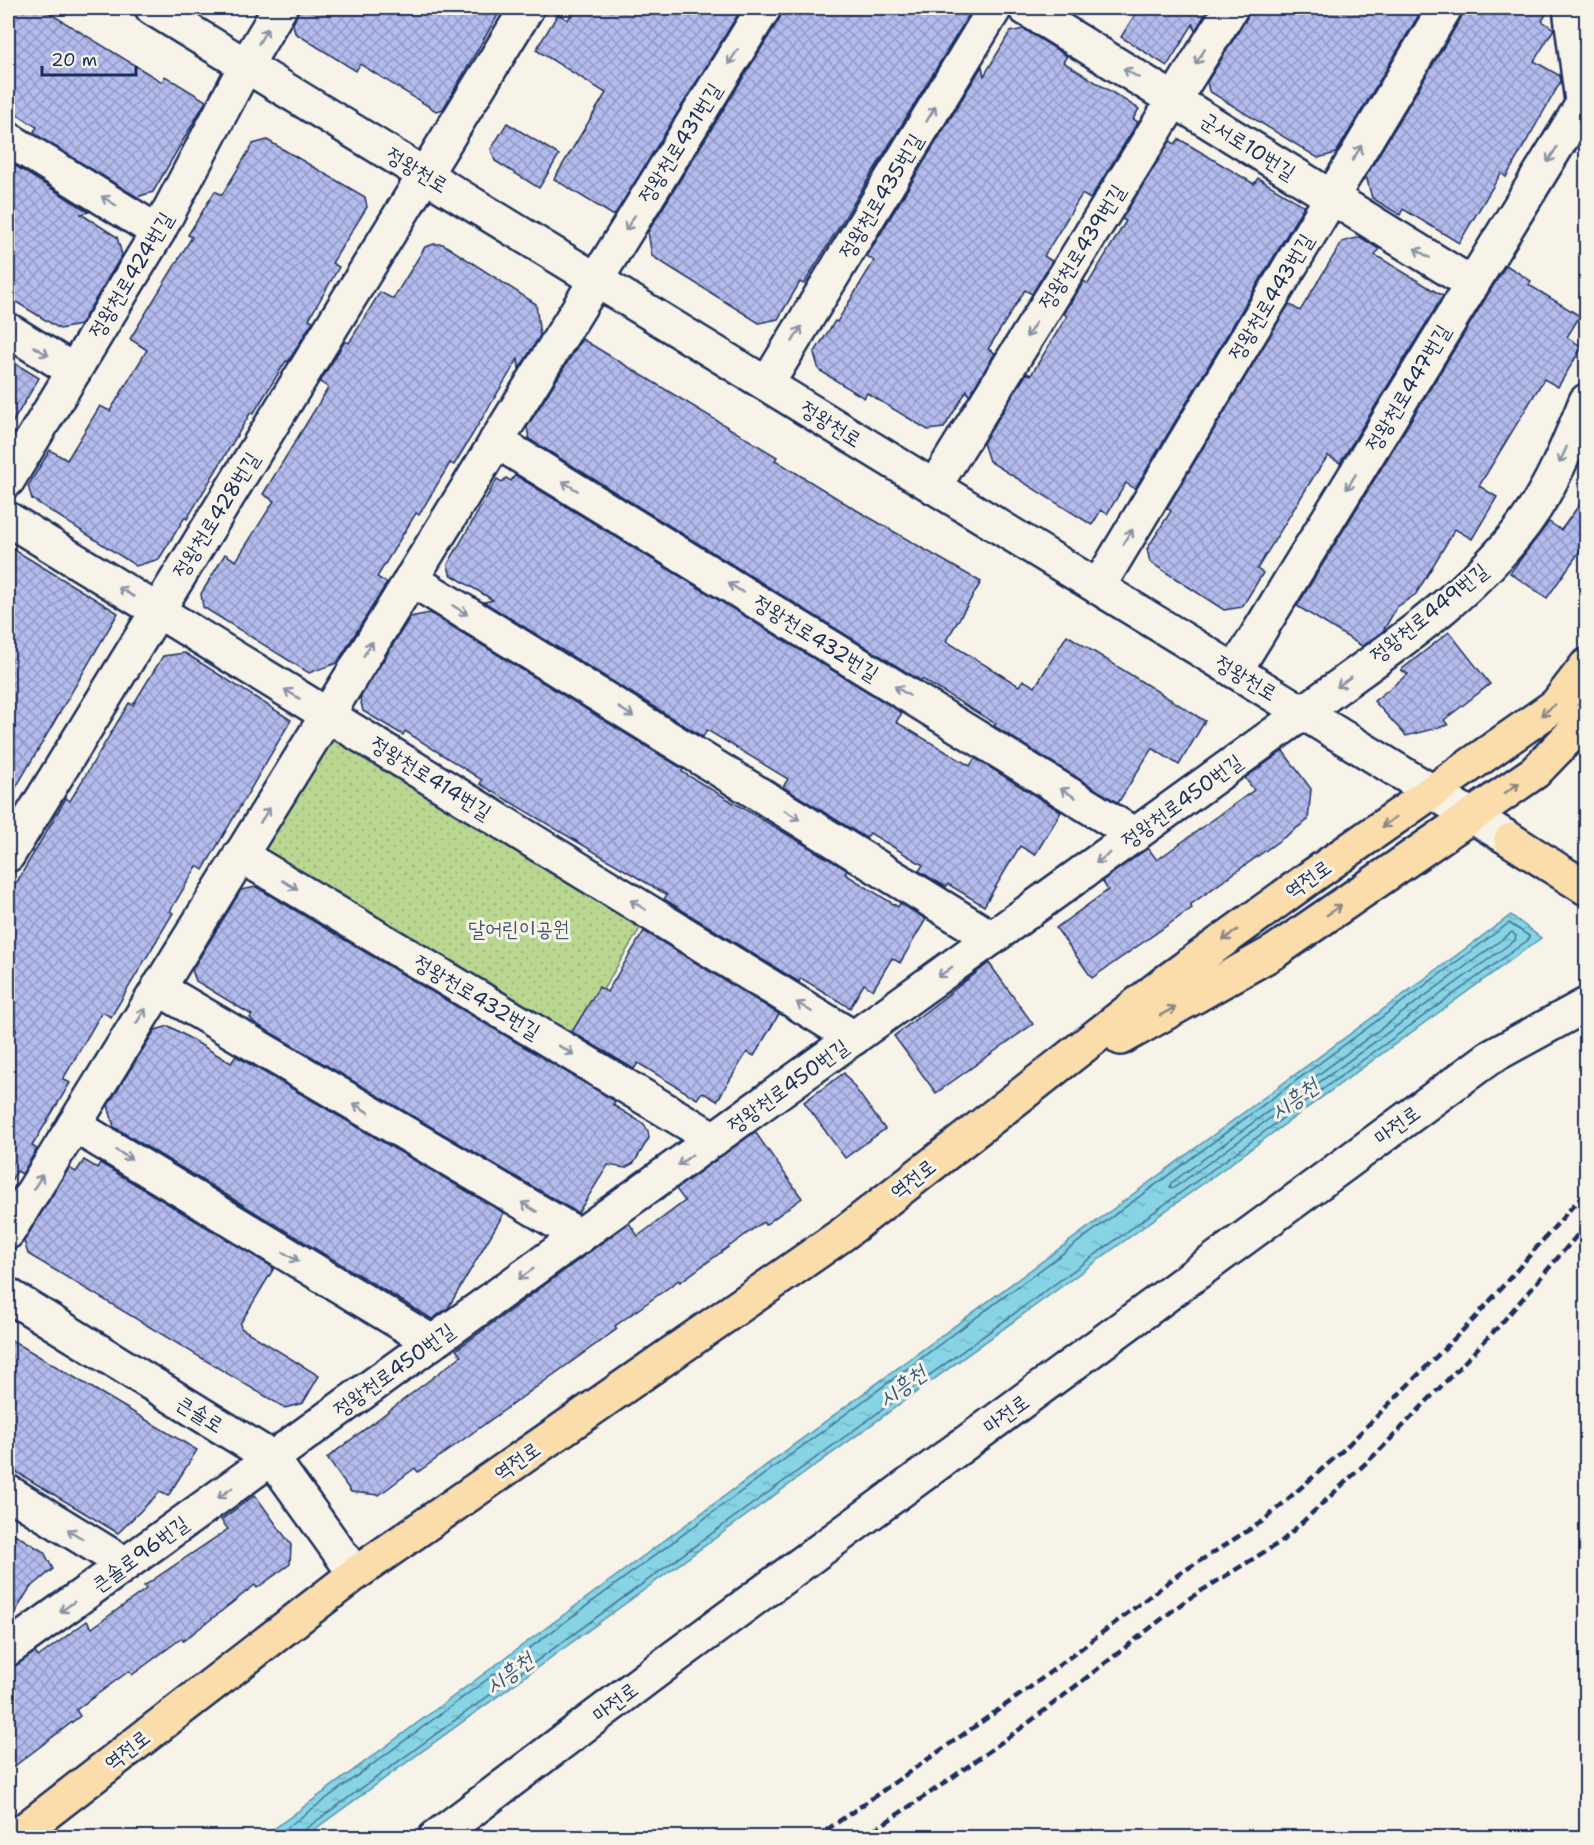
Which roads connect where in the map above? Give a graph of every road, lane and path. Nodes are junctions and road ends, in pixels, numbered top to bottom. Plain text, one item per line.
1 (152, 8) edge
2 (280, 8) edge
3 (528, 8) edge
4 (764, 8) edge
5 (995, 8) edge
6 (1025, 8) edge
7 (1231, 8) edge
8 (1445, 8) edge
9 (1570, 8) edge
10 (246, 66) junction
11 (1174, 100) junction
12 (1582, 105) junction
13 (1587, 137) edge
14 (8, 139) edge
15 (425, 175) junction
16 (1331, 197) junction
17 (159, 232) junction
18 (596, 279) junction
19 (1472, 284) junction
20 (8, 330) edge
21 (74, 371) junction
22 (767, 384) junction
23 (1587, 401) edge
24 (496, 441) junction
25 (8, 480) edge
26 (934, 487) junction
27 (8, 519) edge
28 (411, 579) junction
29 (1098, 587) junction
30 (157, 610) junction
31 (1587, 666) edge
32 (1235, 671) junction
33 (1303, 713) junction
34 (327, 715) junction
35 (1587, 719) edge
36 (1433, 793) junction
37 (1472, 816) junction
38 (1135, 835) junction
39 (1511, 840) joint
40 (8, 855) edge
41 (240, 855) junction
42 (1587, 888) edge
43 (992, 938) junction
44 (158, 988) junction
45 (1587, 1005) edge
46 (854, 1038) junction
47 (1026, 1092) junction
48 (74, 1125) junction
49 (714, 1139) junction
50 (8, 1232) edge
51 (580, 1236) junction
52 (8, 1295) edge
53 (432, 1342) junction
54 (272, 1458) junction
55 (8, 1492) edge
56 (125, 1564) junction
57 (355, 1574) junction
58 (8, 1649) edge
59 (14, 1838) edge
60 (435, 1838) edge

1 - 10 street, 정왕천로
10 -> 2 street, 정왕천로424번길
3 - 15 street, 정왕천로428번길
4 -> 18 street, 정왕천로431번길
22 -> 5 street, 정왕천로435번길
11 -> 6 street, 군서로10번길
7 -> 11 street, 정왕천로439번길
16 -> 8 street, 정왕천로443번길
9 - 12 street
10 - 15 street, 정왕천로
10 - 17 street, 정왕천로424번길
11 - 16 street, 군서로10번길
11 -> 26 street, 정왕천로439번길
12 - 13 street
12 -> 19 street, 정왕천로447번길
17 -> 14 street
15 - 18 street, 정왕천로
15 - 30 street, 정왕천로428번길
19 -> 16 street, 군서로10번길
29 -> 16 street, 정왕천로443번길
17 - 21 street, 정왕천로424번길
18 - 22 street, 정왕천로
18 - 24 street
19 -> 32 street, 정왕천로447번길
20 -> 21 street
21 - 25 street, 정왕천로424번길
22 - 26 street, 정왕천로
23 -> 33 street, 정왕천로449번길
24 - 28 street
38 -> 24 street, 정왕천로432번길
26 - 29 street, 정왕천로
30 -> 27 street, 정왕천로414번길
34 -> 28 street
28 -> 43 street
29 - 32 street, 정왕천로
34 -> 30 street, 정왕천로414번길
30 - 40 street, 정왕천로428번길
31 -> 36 main road, 역전로
32 - 33 street, 정왕천로
33 - 36 street, 정왕천로
33 - 38 street, 정왕천로450번길
41 -> 34 street
46 -> 34 street, 정왕천로414번길
37 -> 35 main road, 역전로
36 - 37 street, 정왕천로
36 -> 47 main road, 역전로
37 - 39 street, 정왕천로
47 -> 37 main road, 역전로
38 -> 43 street, 정왕천로450번길
39 - 42 main road
41 - 44 street
41 -> 49 street, 정왕천로432번길
43 -> 46 street, 정왕천로450번길
48 -> 44 street
51 -> 44 street
45 - 60 street, 마전로
46 - 49 street, 정왕천로450번길
47 - 57 main road, 역전로
50 -> 48 street
48 -> 53 street
49 -> 51 street, 정왕천로450번길
51 -> 53 street, 정왕천로450번길
52 - 54 street, 큰솔로
53 - 54 street, 정왕천로450번길
54 -> 56 street, 큰솔로96번길
54 - 57 street, 큰솔로
56 -> 55 street
56 -> 58 street, 큰솔로96번길
57 - 59 main road, 역전로

